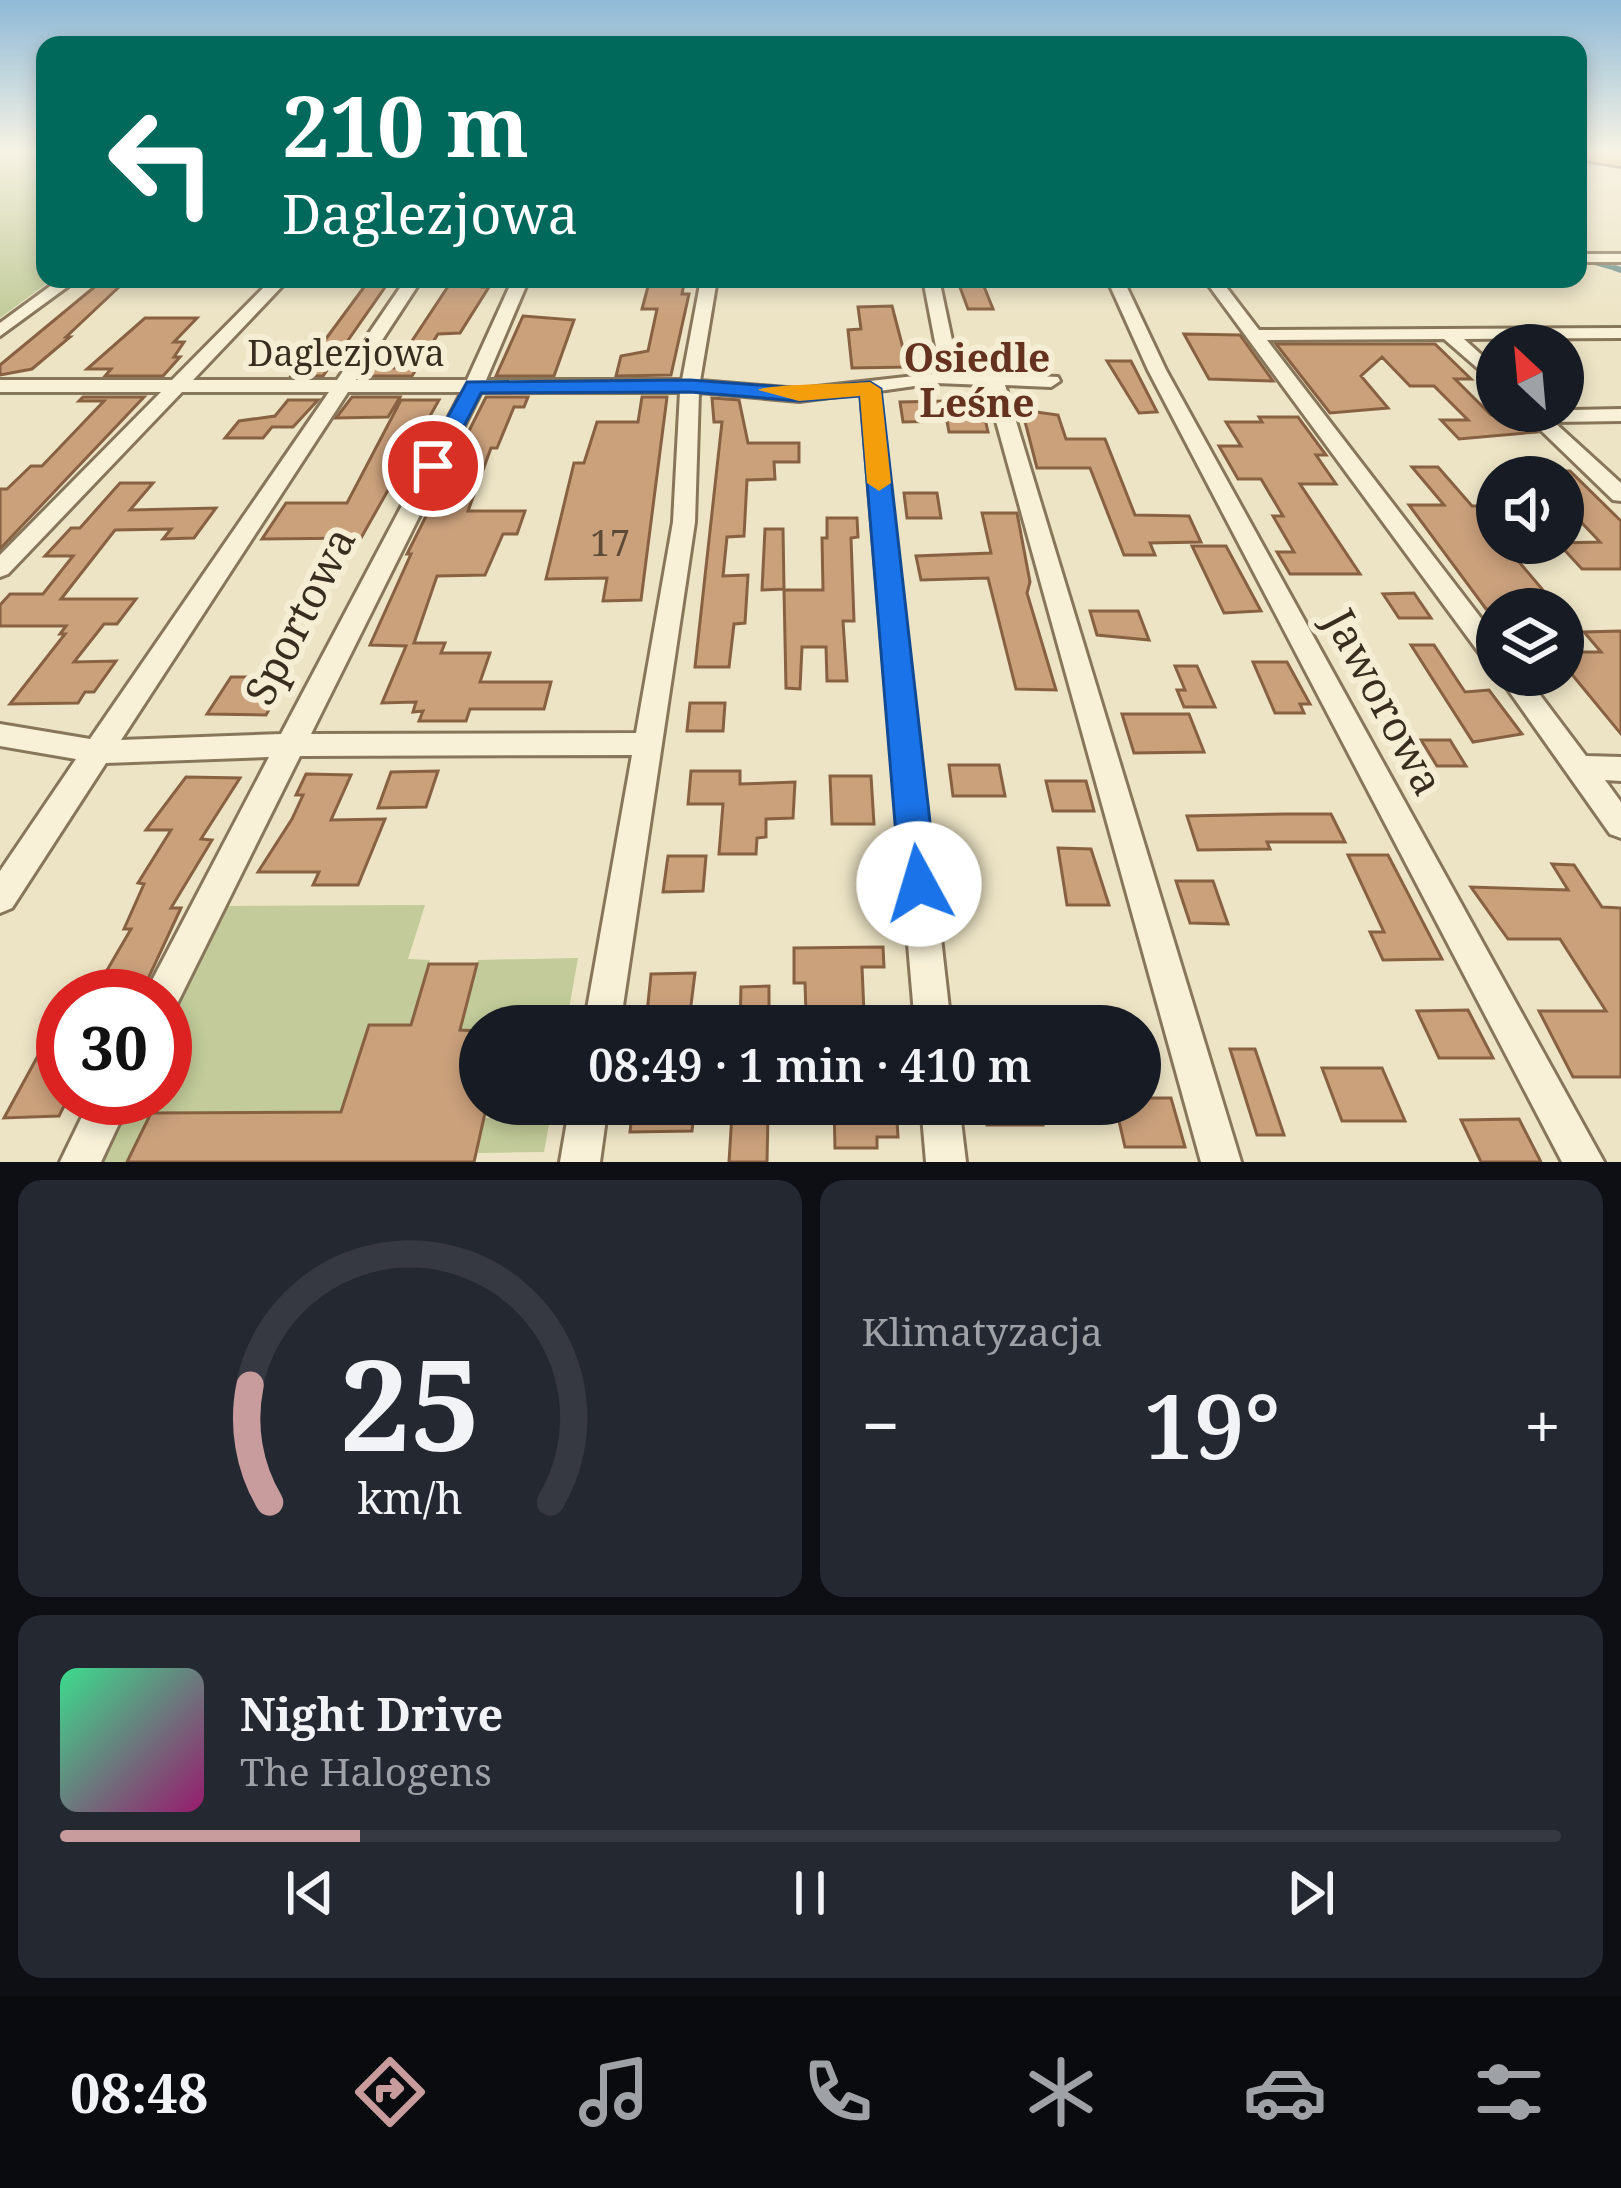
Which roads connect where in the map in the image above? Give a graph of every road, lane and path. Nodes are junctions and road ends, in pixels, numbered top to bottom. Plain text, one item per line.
1 (1587, 258) edge
2 (1621, 258) edge
3 (58, 288) edge
4 (271, 288) edge
5 (408, 288) edge
6 (516, 288) edge
7 (708, 288) edge
8 (933, 288) edge
9 (1118, 288) edge
10 (1219, 288) edge
11 (0, 331) edge
12 (1621, 333) edge
13 (1448, 334) junction
14 (1255, 335) junction
15 (1476, 360) edge
16 (951, 378) junction
17 (994, 379) junction
18 (1051, 381) dead end
19 (178, 385) junction
20 (346, 385) junction
21 (0, 386) edge
22 (474, 386) junction
23 (690, 386) junction
24 (870, 389) junction
25 (1584, 415) edge
26 (1621, 416) edge
27 (1554, 432) edge
28 (1621, 494) edge
29 (0, 569) edge
30 (1476, 630) edge
31 (1526, 696) edge
32 (0, 735) edge
33 (648, 743) junction
34 (287, 745) junction
35 (98, 752) junction
36 (1579, 767) junction
37 (1621, 769) edge
38 (1621, 825) edge
39 (0, 898) edge
40 (175, 969) edge
41 (605, 1005) edge
42 (931, 1005) edge
43 (98, 1125) edge
44 (586, 1125) edge
45 (942, 1125) edge
46 (80, 1162) edge
47 (580, 1162) edge
48 (946, 1162) edge
49 (1221, 1162) edge
50 (1584, 1162) edge

1 - 2 street
3 - 11 street
4 - 19 street
5 - 20 street
6 - 22 street, Sportowa
7 - 23 street
8 - 16 street
9 - 50 street, Jaworowa
10 - 14 street
12 - 13 street
13 - 14 street
13 - 15 street
14 - 30 street
16 - 17 street, Daglezjowa
16 - 24 street, Daglezjowa
17 - 18 street, Daglezjowa
17 - 49 street
19 - 20 street, Daglezjowa
19 - 21 street, Daglezjowa
19 - 29 street
20 - 22 street, Daglezjowa
20 - 35 street
22 - 23 street, Daglezjowa
22 - 34 street, Sportowa
23 - 24 street, Daglezjowa
23 - 33 street
24 - 42 street
25 - 26 street
27 - 28 street
31 - 36 street
32 - 35 street
33 - 34 street
33 - 41 street
34 - 35 street
34 - 40 street, Sportowa
35 - 39 street
36 - 37 street
36 - 38 street
43 - 46 street
44 - 47 street
45 - 48 street

